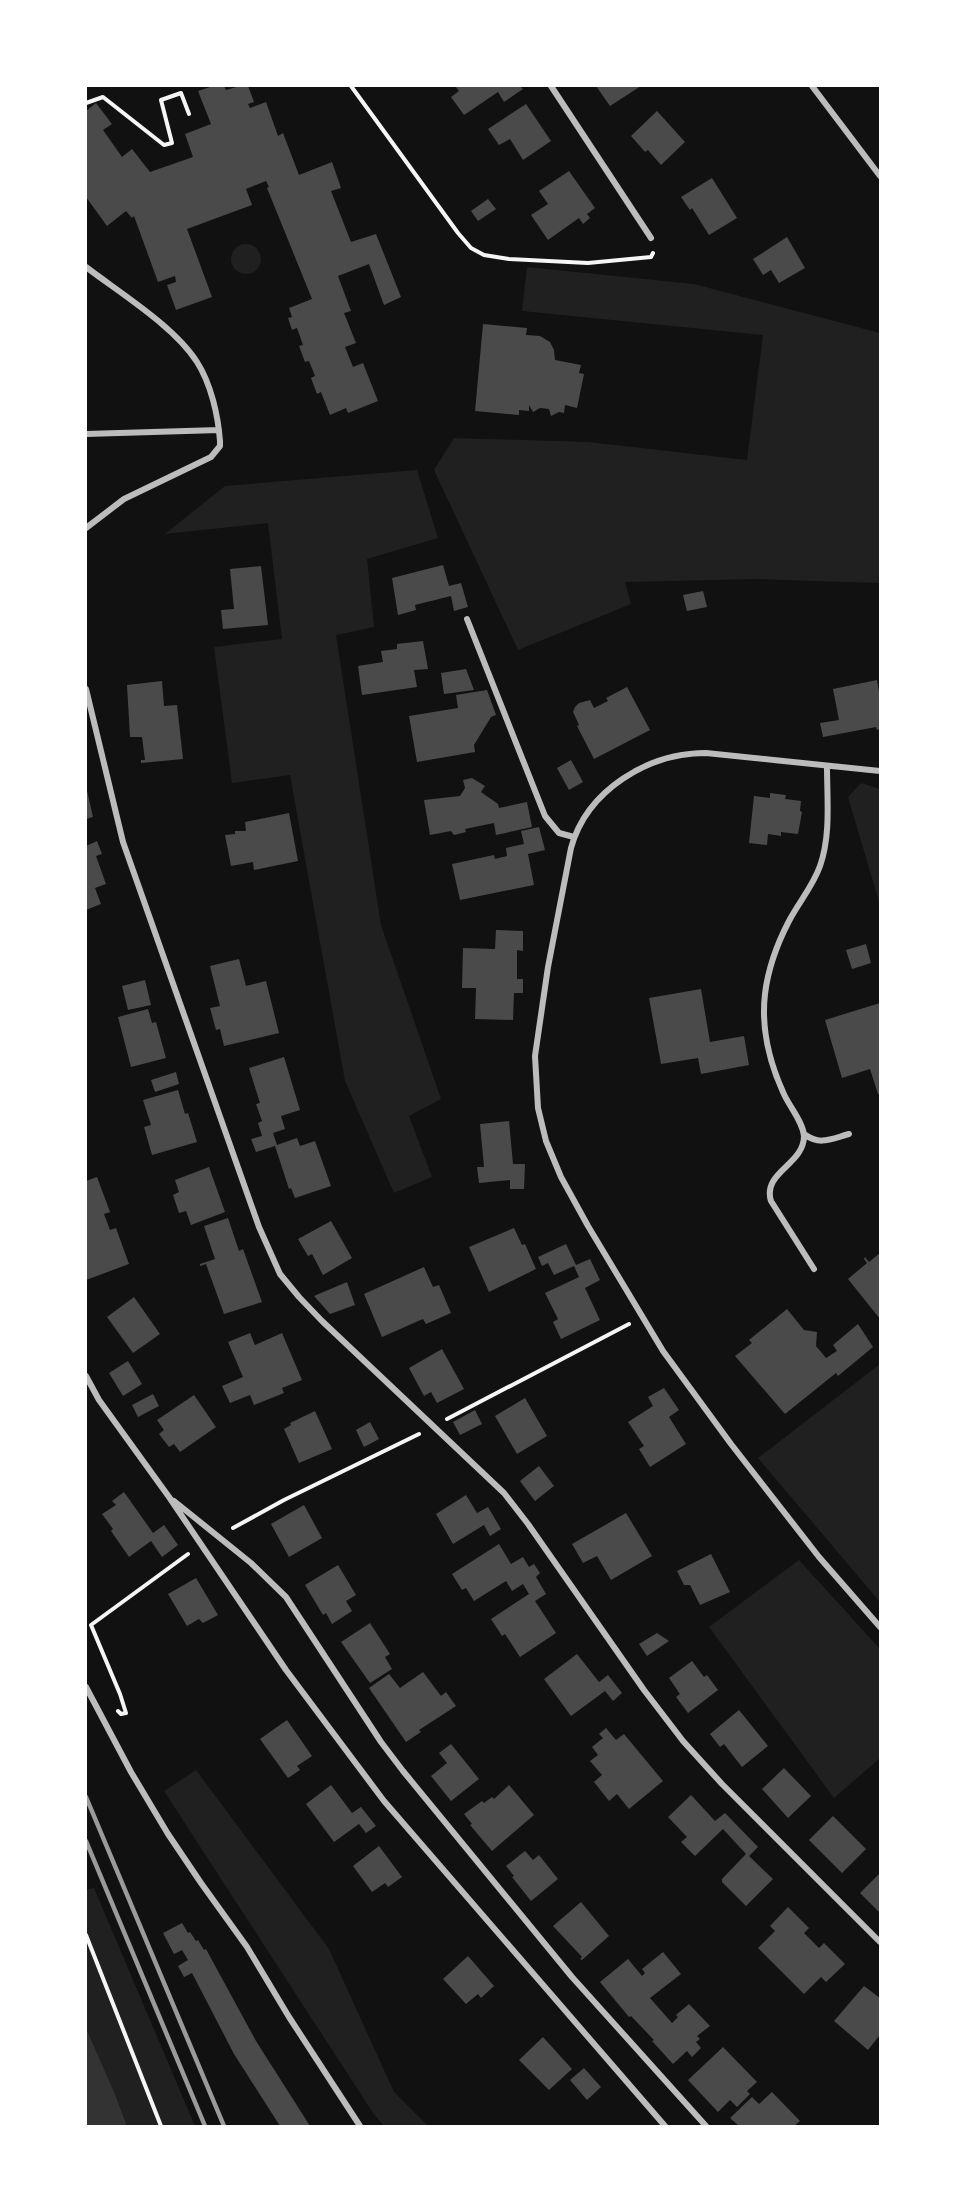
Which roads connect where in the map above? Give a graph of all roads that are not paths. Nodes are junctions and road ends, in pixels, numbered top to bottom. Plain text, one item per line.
1 (551, 86) edge
2 (812, 86) edge
3 (880, 176) edge
4 (651, 238) road end
5 (86, 267) edge
6 (219, 430) junction
7 (86, 434) edge
8 (86, 528) edge
9 (467, 619) dead end
10 (86, 689) edge
11 (827, 766) junction
12 (880, 771) edge
13 (574, 837) junction
14 (804, 1134) junction
15 (849, 1134) dead end
16 (814, 1269) dead end
17 (86, 1376) edge
18 (169, 1497) junction
19 (880, 1627) edge
20 (86, 1687) edge
21 (880, 1942) edge
22 (360, 2127) edge
23 (665, 2127) edge
24 (706, 2127) edge

1 - 4 street
2 - 3 street
5 - 6 street
6 - 7 street
6 - 8 street
9 - 13 street
10 - 21 street
11 - 12 street
11 - 13 street
11 - 14 street
13 - 19 street
14 - 15 street
14 - 16 street
17 - 18 street
18 - 23 street
18 - 24 street
20 - 22 street

